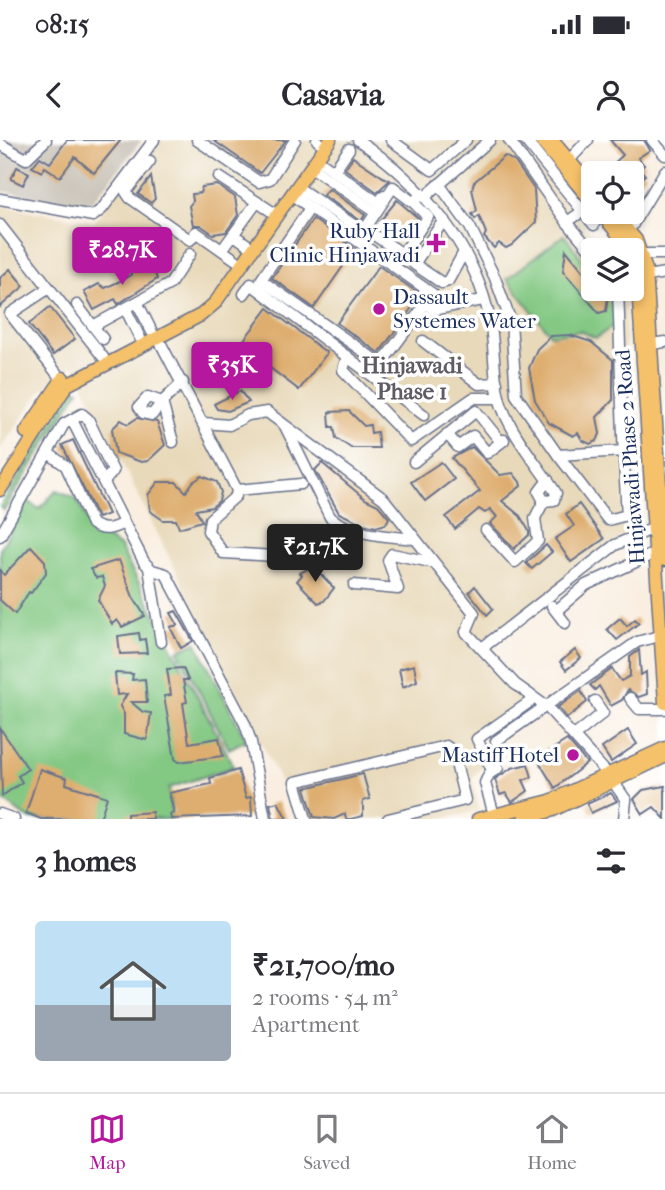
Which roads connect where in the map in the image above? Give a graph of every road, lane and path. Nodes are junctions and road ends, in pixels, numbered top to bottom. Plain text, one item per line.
1 (46, 140) edge
2 (154, 140) edge
3 (197, 140) edge
4 (295, 140) edge
5 (322, 140) edge
6 (358, 140) edge
7 (391, 140) edge
8 (466, 140) edge
9 (490, 140) edge
10 (509, 140) edge
11 (525, 140) edge
12 (540, 140) edge
13 (552, 140) edge
14 (558, 140) edge
15 (588, 140) edge
16 (657, 142) edge
17 (4, 146) edge
18 (349, 149) dead end
19 (665, 155) edge
20 (572, 157) junction
21 (0, 159) edge
22 (150, 161) dead end
23 (314, 163) junction
24 (581, 167) edge
25 (665, 170) edge
26 (400, 173) junction
27 (330, 174) junction
28 (581, 175) edge
29 (219, 177) dead end
30 (439, 184) junction
31 (294, 191) junction
32 (581, 194) edge
33 (423, 195) junction
34 (581, 197) edge
35 (0, 199) edge
36 (257, 202) junction
37 (311, 203) junction
38 (414, 203) junction
39 (372, 209) dead end
40 (271, 211) junction
41 (581, 212) edge
42 (444, 220) junction
43 (567, 222) junction
44 (613, 224) edge
45 (0, 225) edge
46 (360, 230) dead end
47 (234, 235) junction
48 (628, 238) edge
49 (634, 238) edge
50 (581, 239) edge
51 (247, 245) junction
52 (644, 246) edge
53 (222, 250) junction
54 (464, 252) junction
55 (190, 254) dead end
56 (665, 254) edge
57 (236, 260) junction
58 (644, 269) edge
59 (665, 273) edge
60 (647, 276) junction
61 (49, 288) junction
62 (244, 294) dead end
63 (483, 300) junction
64 (618, 301) edge
65 (639, 301) edge
66 (138, 304) junction
67 (77, 305) dead end
68 (126, 310) junction
69 (432, 310) dead end
70 (93, 326) junction
71 (511, 327) junction
72 (491, 330) junction
73 (152, 335) junction
74 (103, 339) dead end
75 (423, 341) dead end
76 (665, 342) edge
77 (652, 344) junction
78 (103, 356) junction
79 (347, 356) junction
80 (62, 380) junction
81 (183, 382) junction
82 (497, 383) junction
83 (499, 398) junction
84 (424, 415) dead end
85 (204, 423) junction
86 (661, 423) edge
87 (284, 424) junction
88 (515, 432) junction
89 (447, 435) junction
90 (173, 442) dead end
91 (501, 442) junction
92 (623, 451) junction
93 (48, 453) junction
94 (558, 455) junction
95 (414, 462) dead end
96 (0, 474) edge
97 (301, 484) dead end
98 (0, 490) edge
99 (237, 490) junction
100 (4, 518) edge
101 (124, 523) junction
102 (654, 528) junction
103 (486, 530) dead end
104 (0, 536) edge
105 (414, 539) junction
106 (275, 556) dead end
107 (660, 556) edge
108 (433, 563) junction
109 (149, 568) junction
110 (354, 585) dead end
111 (547, 598) junction
112 (556, 611) junction
113 (565, 623) dead end
114 (659, 636) junction
115 (161, 642) dead end
116 (482, 648) junction
117 (630, 698) dead end
118 (534, 699) junction
119 (595, 701) dead end
120 (665, 703) edge
121 (547, 707) junction
122 (665, 709) edge
123 (574, 736) junction
124 (496, 741) dead end
125 (665, 748) edge
126 (665, 756) edge
127 (610, 778) junction
128 (553, 810) edge
129 (0, 814) edge
130 (486, 818) edge
131 (14, 819) edge
132 (265, 819) edge
133 (306, 819) edge
134 (388, 819) edge
135 (524, 819) edge
136 (624, 819) edge

1 - 17 street
2 - 35 street
3 - 4 street
5 - 23 main road
5 - 40 main road
6 - 26 street
7 - 8 street
9 - 30 street
10 - 43 street
11 - 34 street
12 - 32 main road
13 - 28 main road
14 - 20 street
15 - 20 street
16 - 19 street
17 - 21 street
18 - 27 street
20 - 24 street
22 - 53 street
23 - 27 street
23 - 31 main road
25 - 49 street
26 - 27 street
26 - 33 street
27 - 37 street
27 - 39 street
29 - 36 street
30 - 33 street
30 - 71 street
31 - 37 street
31 - 73 main road
33 - 38 street
33 - 42 street
36 - 40 street
36 - 47 street
37 - 37 street
37 - 46 street
38 - 38 street
40 - 51 main road
41 - 43 street
42 - 54 street
42 - 54 street
43 - 50 street
44 - 48 main road
45 - 61 street
47 - 51 street
47 - 53 street
51 - 57 main road
52 - 56 street
53 - 57 street
54 - 63 street
55 - 66 street
57 - 73 main road
58 - 60 main road, Hinjawadi Phase 2 Road
59 - 60 street
60 - 77 main road, Hinjawadi Phase 2 Road
61 - 78 street
61 - 80 street
62 - 79 street
63 - 69 street
63 - 72 street
64 - 92 street
65 - 102 main road, Hinjawadi Phase 2 Road
66 - 68 street
66 - 73 street
67 - 70 street
68 - 70 street
68 - 73 street
70 - 74 street
71 - 72 street
71 - 94 street
72 - 82 street
73 - 78 main road
73 - 81 street
73 - 98 main road
75 - 82 street
76 - 77 street
77 - 86 main road, Hinjawadi Phase 2 Road
78 - 80 main road
79 - 83 street
79 - 84 street
80 - 96 main road
81 - 85 street
81 - 90 street
82 - 83 street
83 - 88 street
85 - 87 street
85 - 99 street
86 - 107 main road, Hinjawadi Phase 2 Road
87 - 105 street
87 - 105 street
88 - 91 street
88 - 103 street
89 - 91 street
89 - 91 street
89 - 95 street
92 - 94 street
92 - 94 street
93 - 100 street
93 - 101 street
93 - 101 street
97 - 99 street
99 - 106 street
100 - 104 street
101 - 109 street
102 - 107 main road, Hinjawadi Phase 2 Road
102 - 111 street
105 - 108 street
107 - 112 street
107 - 114 main road, Hinjawadi Phase 2 Road
108 - 110 street
108 - 116 street
109 - 115 street
109 - 132 street
111 - 112 street
111 - 116 street
112 - 113 street
114 - 120 main road, Hinjawadi Phase 2 Road
114 - 121 street
116 - 118 street
117 - 122 street
118 - 121 street
118 - 130 street
119 - 123 street
121 - 123 street
121 - 124 street
123 - 127 street
125 - 127 main road
126 - 127 main road
127 - 128 main road
127 - 136 street
128 - 130 main road
128 - 135 main road
129 - 131 street
133 - 134 street

